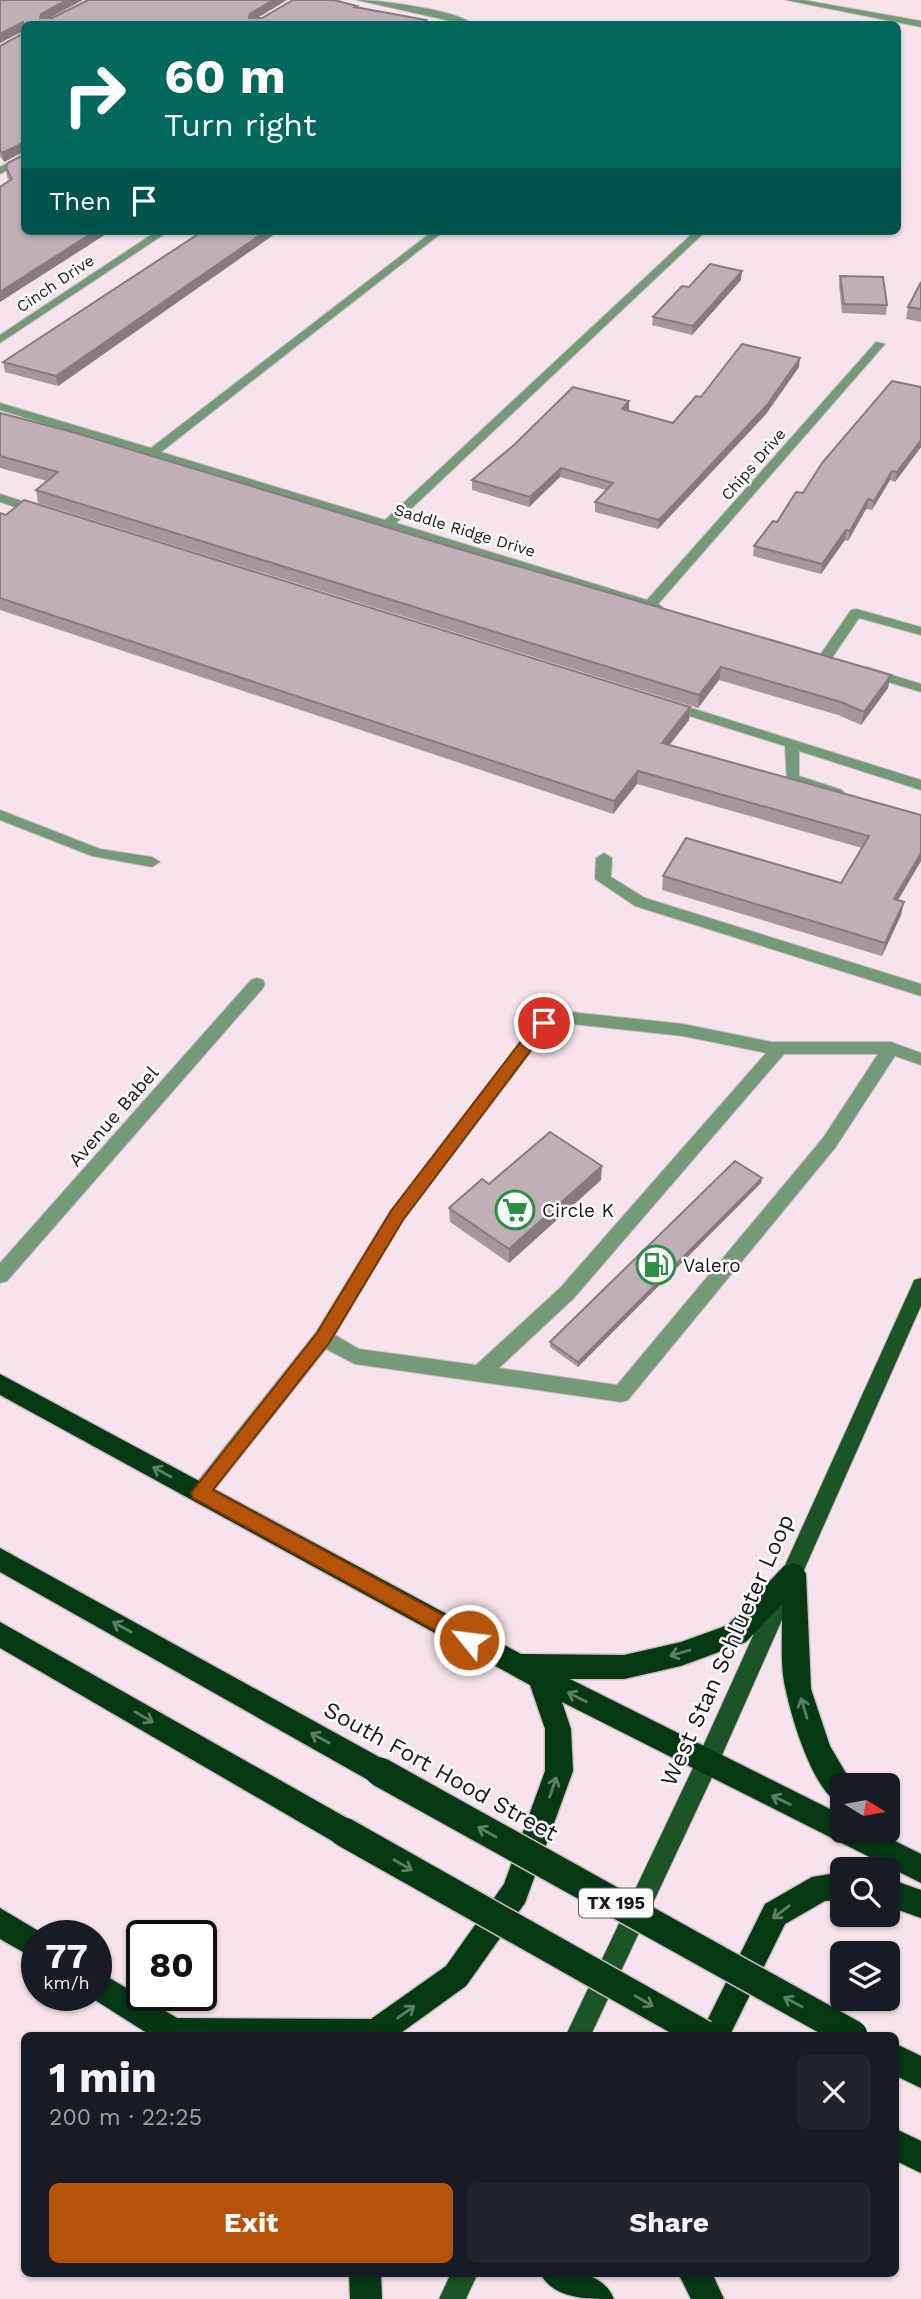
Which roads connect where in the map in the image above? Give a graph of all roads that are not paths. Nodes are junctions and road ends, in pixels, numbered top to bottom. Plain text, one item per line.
1 (361, 0) edge
2 (790, 0) edge
3 (464, 21) edge
4 (921, 24) edge
5 (21, 159) edge
6 (0, 171) edge
7 (158, 235) edge
8 (434, 235) edge
9 (697, 235) edge
10 (0, 340) edge
11 (880, 344) dead end
12 (0, 406) edge
13 (152, 453) junction
14 (0, 498) edge
15 (51, 514) edge
16 (387, 525) junction
17 (650, 605) junction
18 (676, 613) edge
19 (921, 631) edge
20 (921, 688) edge
21 (651, 700) edge
22 (792, 744) junction
23 (921, 785) edge
24 (858, 799) edge
25 (0, 815) edge
26 (604, 858) dead end
27 (152, 862) dead end
28 (257, 984) dead end
29 (921, 990) edge
30 (891, 1048) junction
31 (779, 1049) junction
32 (921, 1059) edge
33 (0, 1276) edge
34 (921, 1285) edge
35 (323, 1338) junction
36 (480, 1374) junction
37 (0, 1384) edge
38 (200, 1493) junction
39 (0, 1559) edge
40 (793, 1574) junction
41 (0, 1634) edge
42 (530, 1672) junction
43 (707, 1763) junction
44 (831, 1773) edge
45 (830, 1824) edge
46 (869, 1843) edge
47 (892, 1843) edge
48 (920, 1868) edge
49 (830, 1887) edge
50 (900, 1897) edge
51 (921, 1904) edge
52 (0, 1922) edge
53 (21, 1936) edge
54 (112, 1994) edge
55 (172, 2032) edge
56 (378, 2032) edge
57 (579, 2032) edge
58 (699, 2032) edge
59 (716, 2032) edge
60 (848, 2032) edge
61 (899, 2146) edge
62 (921, 2158) edge
63 (365, 2277) edge
64 (463, 2277) edge
65 (562, 2277) edge
66 (696, 2277) edge
67 (366, 2299) edge
68 (452, 2299) edge
69 (598, 2299) edge
70 (708, 2299) edge

1 - 3 street
2 - 4 street
5 - 6 street
7 - 10 street, Cinch Drive
8 - 13 street
9 - 16 street
11 - 17 street, Chips Drive
12 - 13 street, Saddle Ridge Drive
13 - 16 street, Saddle Ridge Drive
14 - 15 street
16 - 17 street, Saddle Ridge Drive
17 - 18 street, Saddle Ridge Drive
19 - 20 street
21 - 22 street
22 - 23 street
22 - 24 street
25 - 27 street
26 - 29 street
28 - 33 street, Avenue Babel
30 - 31 street
30 - 32 street
30 - 36 street
31 - 35 street
31 - 36 street
34 - 40 main road, West Stan Schlueter Loop
35 - 36 street
35 - 38 street
38 -> 37 highway
38 - 42 highway
60 -> 39 highway, South Fort Hood Street / TX 195, bridge
40 -> 42 highway
40 - 43 main road, West Stan Schlueter Loop
44 -> 40 highway
41 -> 58 highway, bridge
43 -> 42 highway
56 -> 42 highway
45 -> 43 highway
43 - 57 main road, West Stan Schlueter Loop
46 - 48 highway
47 - 48 highway
49 -> 59 highway
50 - 51 highway
52 - 53 highway
54 - 55 highway
61 - 62 highway
63 - 67 highway
64 - 68 main road
65 - 69 highway
66 - 70 highway

